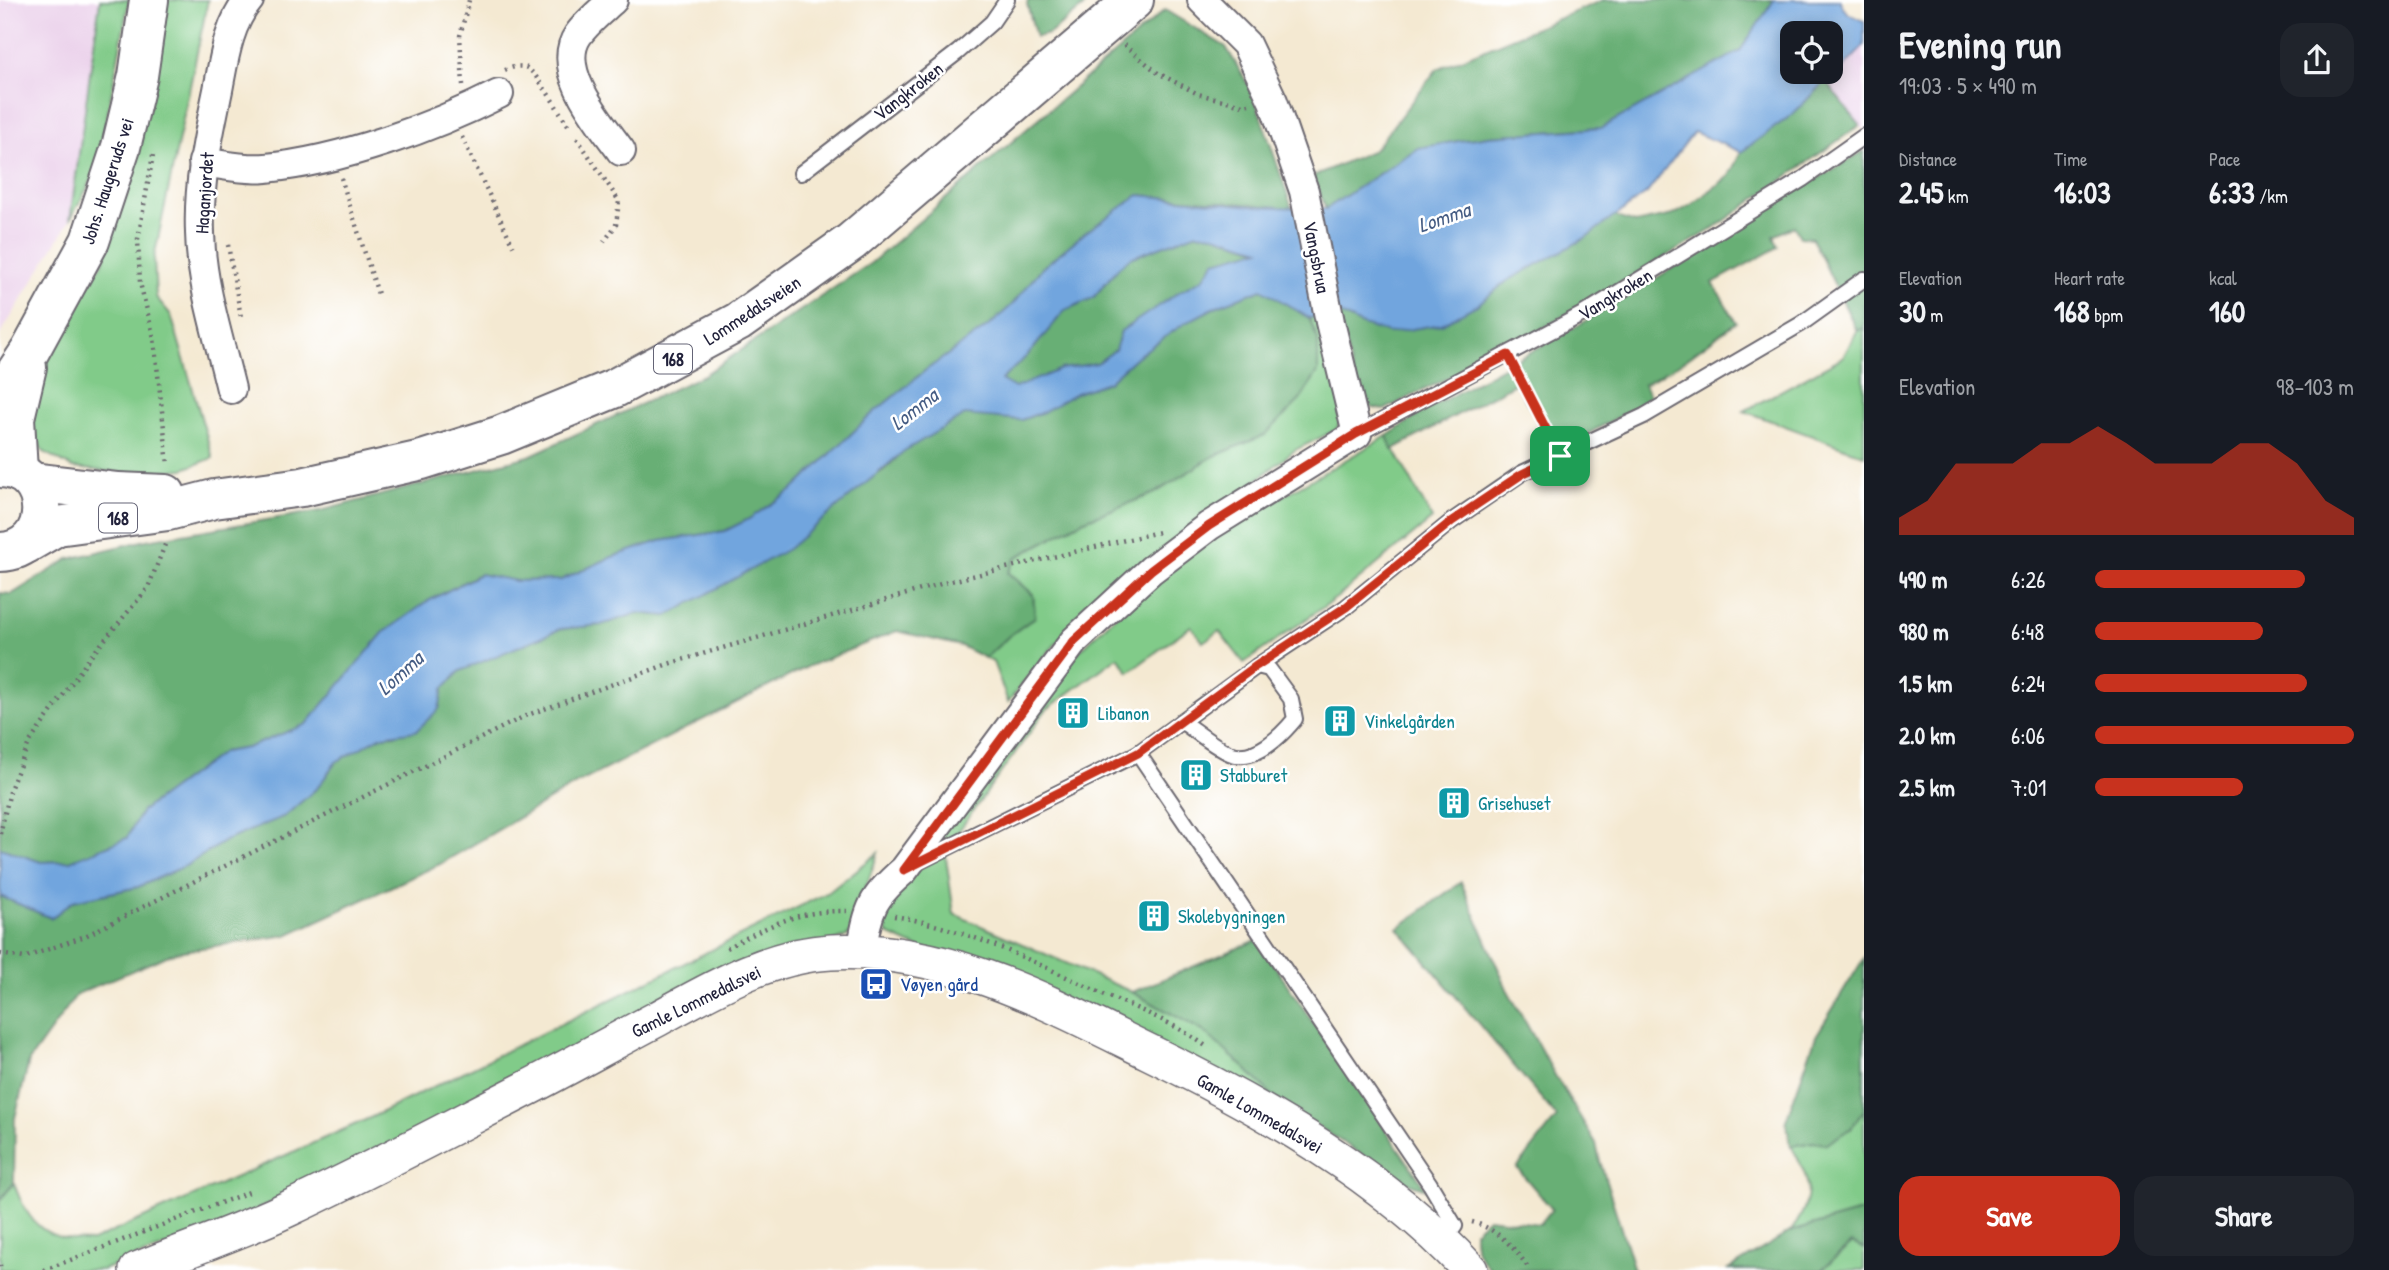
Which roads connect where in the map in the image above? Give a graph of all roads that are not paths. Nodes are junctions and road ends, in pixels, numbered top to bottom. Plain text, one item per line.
1 (149, 0) edge
2 (249, 0) edge
3 (612, 0) edge
4 (1007, 0) edge
5 (1134, 0) edge
6 (1202, 0) edge
7 (499, 94) road end
8 (1864, 136) edge
9 (621, 151) dead end
10 (203, 162) junction
11 (801, 173) dead end
12 (1864, 279) edge
13 (30, 351) junction
14 (231, 389) dead end
15 (0, 396) edge
16 (1356, 434) junction
17 (17, 474) edge
18 (214, 499) junction
19 (13, 548) edge
20 (1256, 666) junction
21 (1181, 721) junction
22 (1138, 753) junction
23 (904, 870) junction
24 (861, 952) junction
25 (1446, 1229) junction
26 (137, 1270) edge
27 (1470, 1270) edge

1 - 13 main road, Johs. Haugeruds vei
2 - 10 street, Haganjordet
3 - 9 street
4 - 11 lane, Vangkroken
5 - 18 main road, Lommedalsveien / 168
6 - 16 street, Vangsbrua
7 - 10 street
8 - 16 lane, Vangkroken
10 - 14 street, Haganjordet
12 - 20 lane
13 - 15 main road, Johs. Haugeruds vei
13 - 17 main road, Johs. Haugeruds vei
16 - 23 street, Vangkroken
17 - 18 main road, Lommedalsveien / 168
17 - 19 main road, 168
18 - 19 main road, Lommedalsveien / 168
20 - 21 lane
20 - 21 lane
21 - 22 lane
22 - 23 lane
22 - 25 lane
23 - 24 street, Vangkroken
24 - 25 street, Gamle Lommedalsvei
24 - 26 street, Gamle Lommedalsvei
25 - 27 street, Gamle Lommedalsvei

